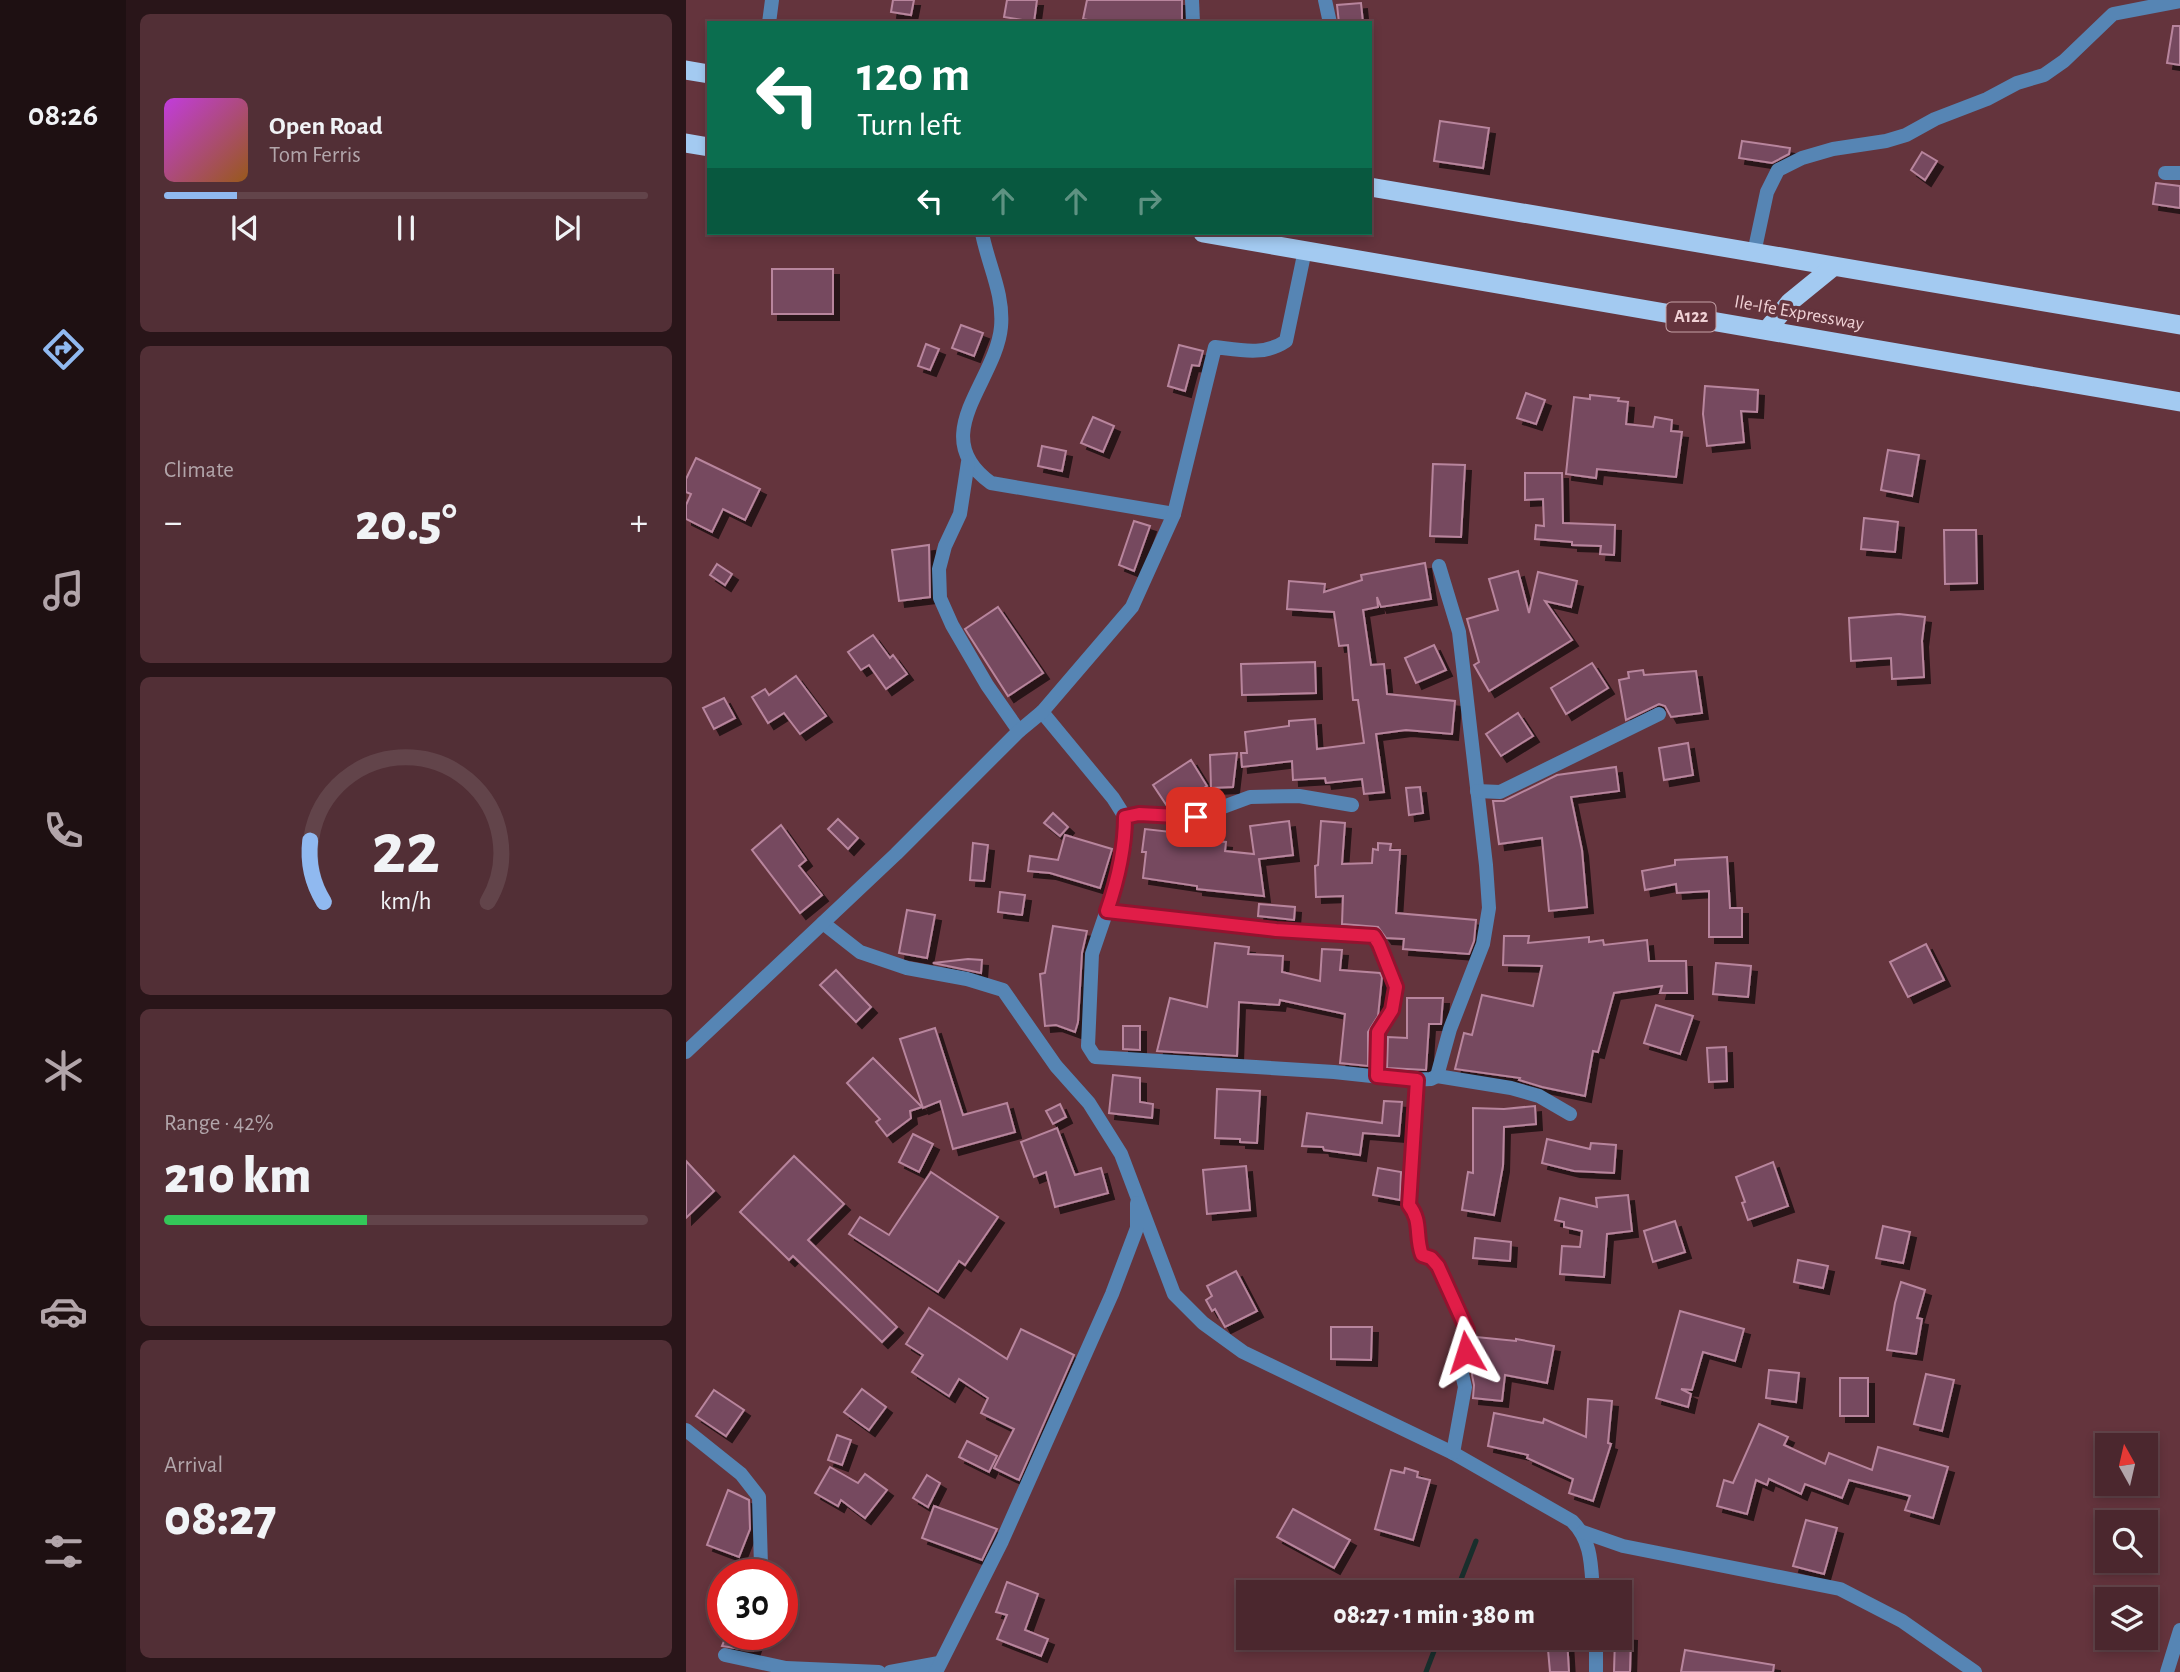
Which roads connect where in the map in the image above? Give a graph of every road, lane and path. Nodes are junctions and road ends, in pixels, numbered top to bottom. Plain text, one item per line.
1 (772, 0) edge
2 (1192, 0) edge
3 (1325, 0) edge
4 (2180, 1) edge
5 (769, 21) edge
6 (1193, 21) edge
7 (1330, 21) edge
8 (686, 70) edge
9 (707, 74) edge
10 (686, 143) edge
11 (707, 147) edge
12 (1372, 187) edge
13 (983, 235) edge
14 (1215, 235) edge
15 (1305, 250) junction
16 (1754, 253) junction
17 (1833, 267) junction
18 (2180, 325) edge
19 (1767, 330) junction
20 (2180, 402) edge
21 (968, 462) junction
22 (1174, 514) junction
23 (1440, 566) dead end
24 (1042, 712) junction
25 (1659, 714) dead end
26 (1018, 731) junction
27 (1477, 791) junction
28 (1352, 805) dead end
29 (1125, 817) junction
30 (1107, 911) junction
31 (823, 923) junction
32 (686, 1052) edge
33 (1377, 1076) junction
34 (1437, 1076) junction
35 (1417, 1080) junction
36 (1570, 1114) dead end
37 (1137, 1194) junction
38 (686, 1430) edge
39 (1453, 1453) junction
40 (1583, 1532) junction
41 (761, 1559) edge
42 (1592, 1580) edge
43 (2180, 1630) edge
44 (1595, 1650) edge
45 (725, 1655) dead end
46 (938, 1668) edge
47 (879, 1672) edge
48 (890, 1672) edge
49 (1596, 1672) edge
50 (1975, 1672) edge
51 (2167, 1672) edge

1 - 5 street
2 - 6 street
3 - 7 street
4 - 16 street
8 - 9 highway
10 - 11 highway
12 - 16 highway
13 - 21 street
14 - 15 highway, Ile-Ife Expressway / A122
15 - 19 highway, Ile-Ife Expressway / A122
15 - 22 street
16 - 17 highway
17 - 18 highway
17 - 19 highway
19 - 20 highway, Ile-Ife Expressway / A122
21 - 22 street
21 - 26 street
22 - 24 street
23 - 27 street
24 - 26 street
24 - 29 street
25 - 27 street
26 - 31 street
27 - 34 street
28 - 29 street
29 - 30 street
30 - 33 street
30 - 33 street
31 - 32 street
31 - 37 street
33 - 35 street
34 - 35 street
34 - 36 street
35 - 39 street
37 - 39 street
37 - 46 street
38 - 41 street
39 - 40 street
40 - 42 street
40 - 50 street
43 - 51 street
44 - 49 street
45 - 47 street
46 - 48 street

